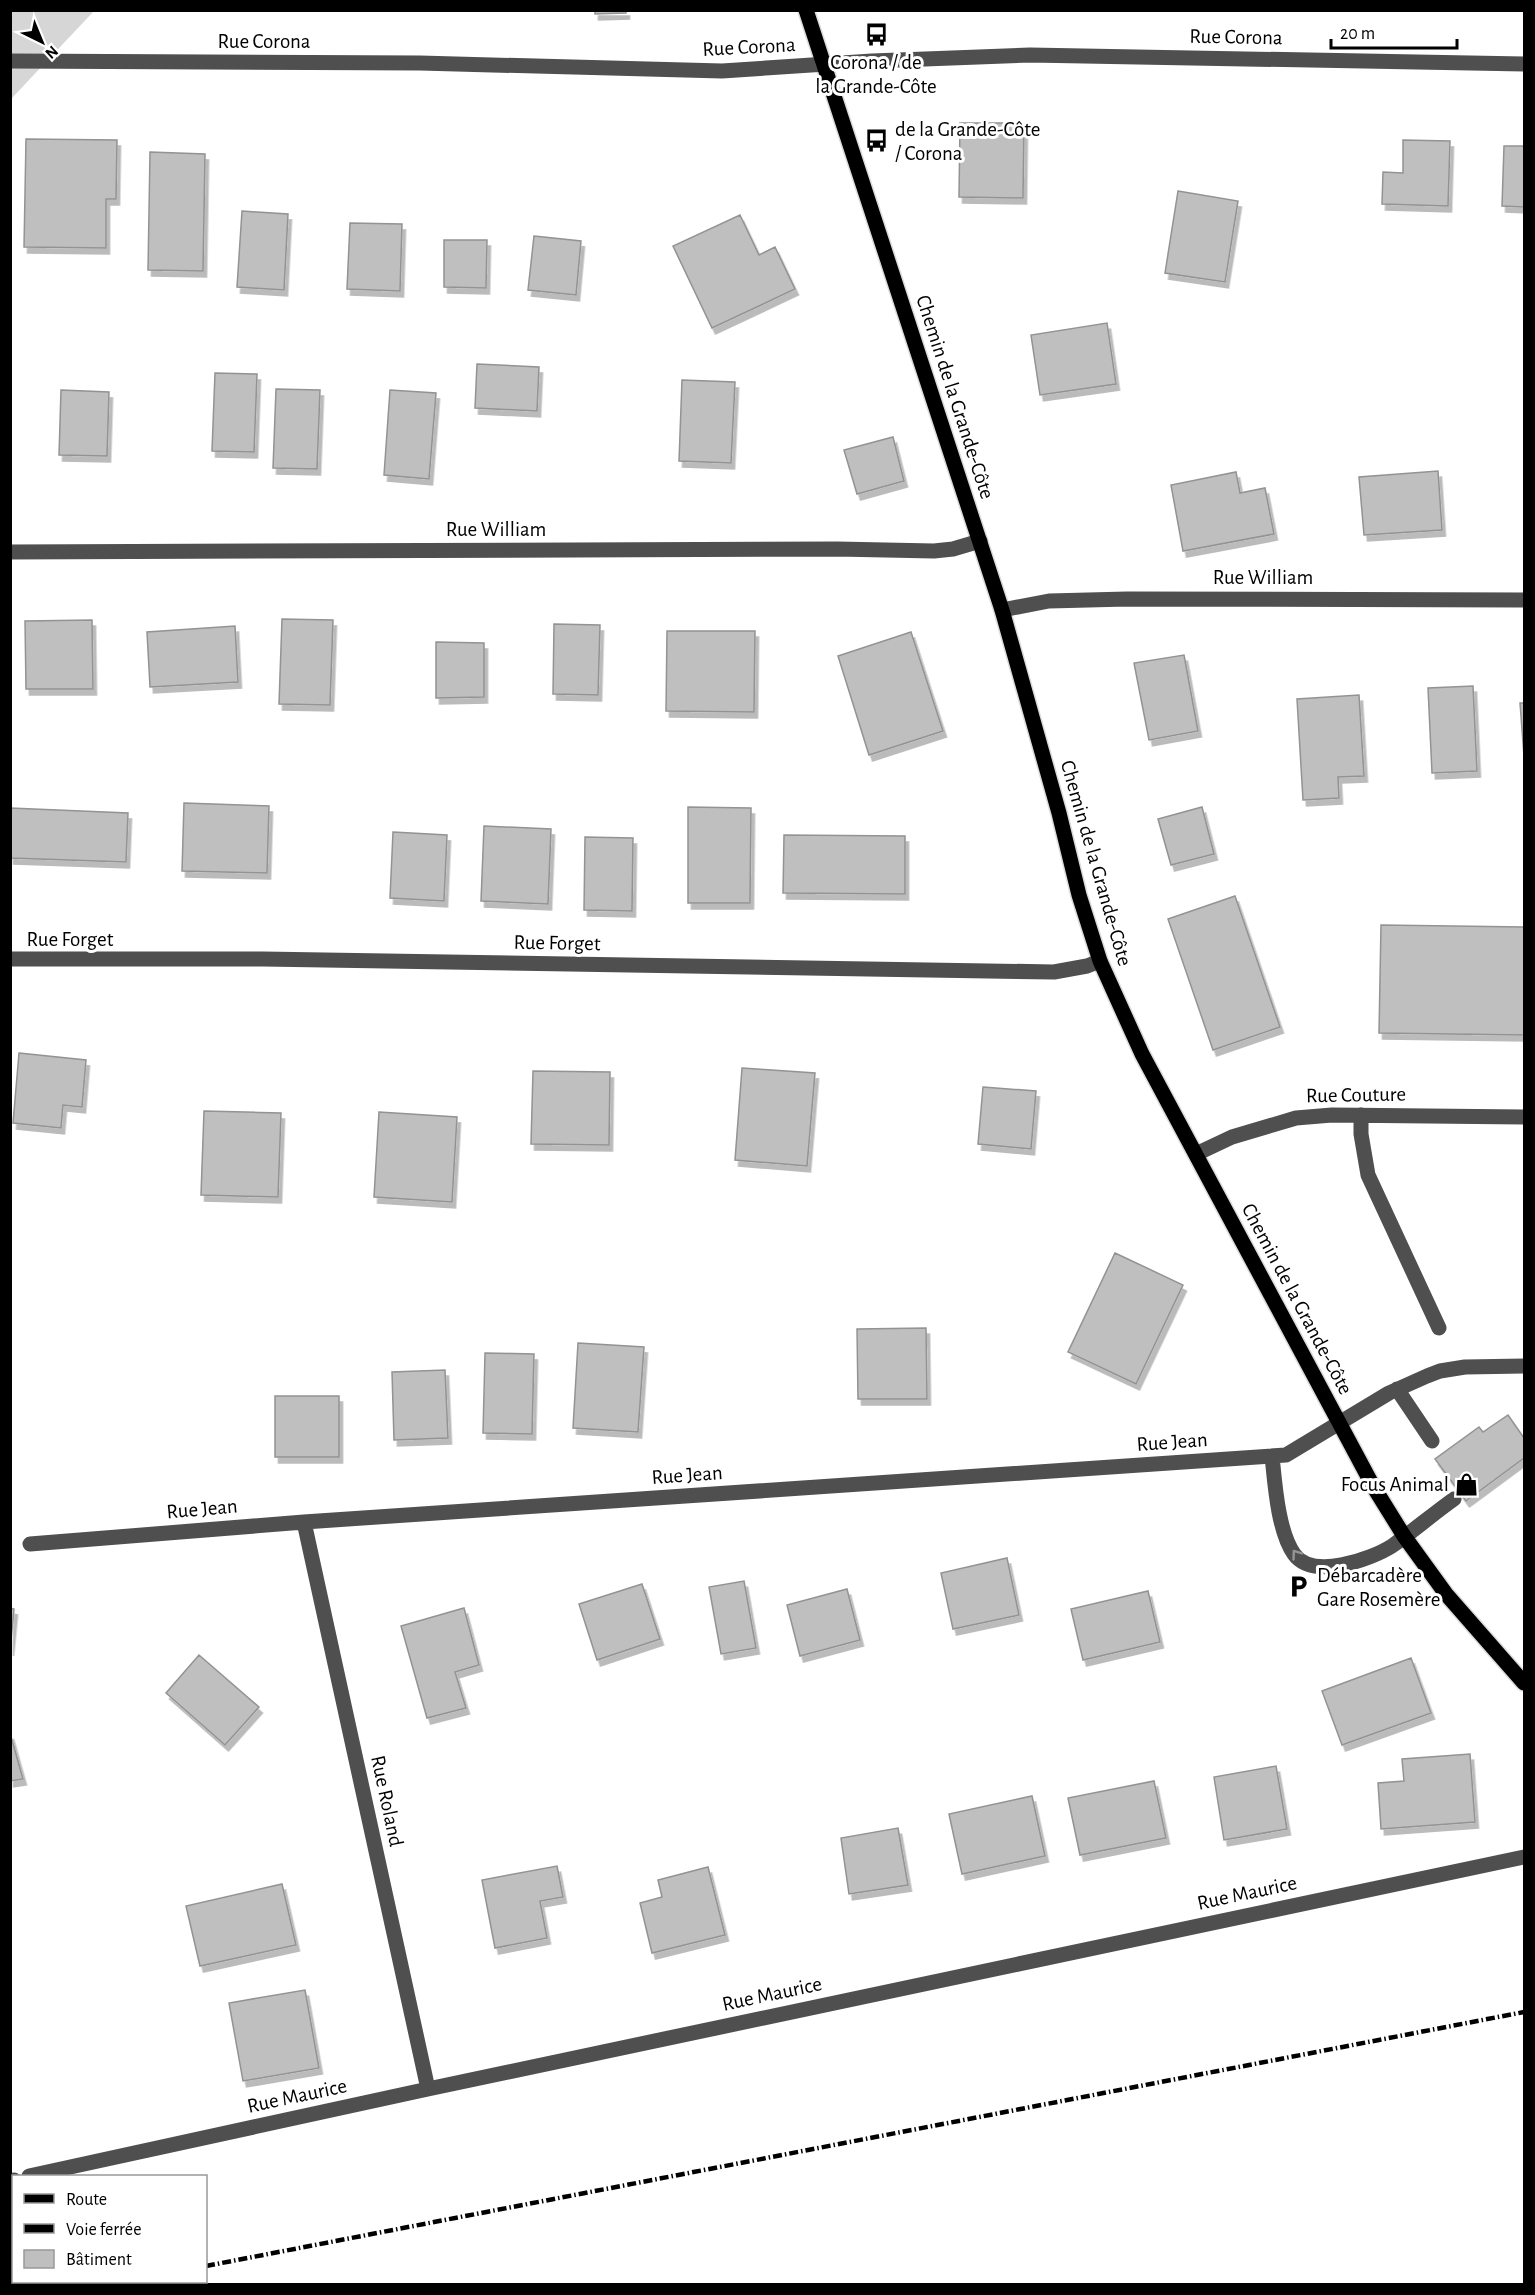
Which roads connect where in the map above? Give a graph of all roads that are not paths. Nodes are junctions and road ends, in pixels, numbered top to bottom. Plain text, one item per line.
1 (806, 10) edge
2 (10, 61) edge
3 (825, 64) junction
4 (1524, 64) edge
5 (980, 541) junction
6 (10, 552) edge
7 (1524, 600) edge
8 (1002, 610) junction
9 (10, 959) edge
10 (1100, 961) junction
11 (1361, 1115) junction
12 (1524, 1117) edge
13 (1196, 1154) junction
14 (1439, 1328) dead end
15 (1524, 1366) edge
16 (1397, 1389) junction
17 (1339, 1424) junction
18 (1432, 1441) dead end
19 (1272, 1456) junction
20 (1454, 1499) dead end
21 (304, 1522) junction
22 (1404, 1536) junction
23 (30, 1544) dead end
24 (1524, 1683) edge
25 (1524, 1857) edge
26 (428, 2089) junction
27 (34, 2175) edge

1 - 3 main road, Chemin de la Grande-Côte
2 - 3 street, Rue Corona
3 - 4 street, Rue Corona
3 - 5 main road, Chemin de la Grande-Côte
5 - 6 street, Rue William
5 - 8 main road, Chemin de la Grande-Côte
7 - 8 street, Rue William
8 - 10 main road, Chemin de la Grande-Côte
9 - 10 street, Rue Forget
10 - 13 main road, Chemin de la Grande-Côte
11 - 12 street, Rue Couture
11 - 13 street, Rue Couture
11 - 14 street
13 - 17 main road, Chemin de la Grande-Côte
15 - 16 street, Rue Jean
16 - 17 street, Rue Jean
16 - 18 street
17 - 19 street, Rue Jean
17 - 22 main road, Chemin de la Grande-Côte
19 - 21 street, Rue Jean
22 -> 19 street
20 - 22 street
21 - 23 street, Rue Jean
21 - 26 street, Rue Roland
22 - 24 main road, Chemin de la Grande-Côte
25 - 26 street, Rue Maurice
26 - 27 street, Rue Maurice

